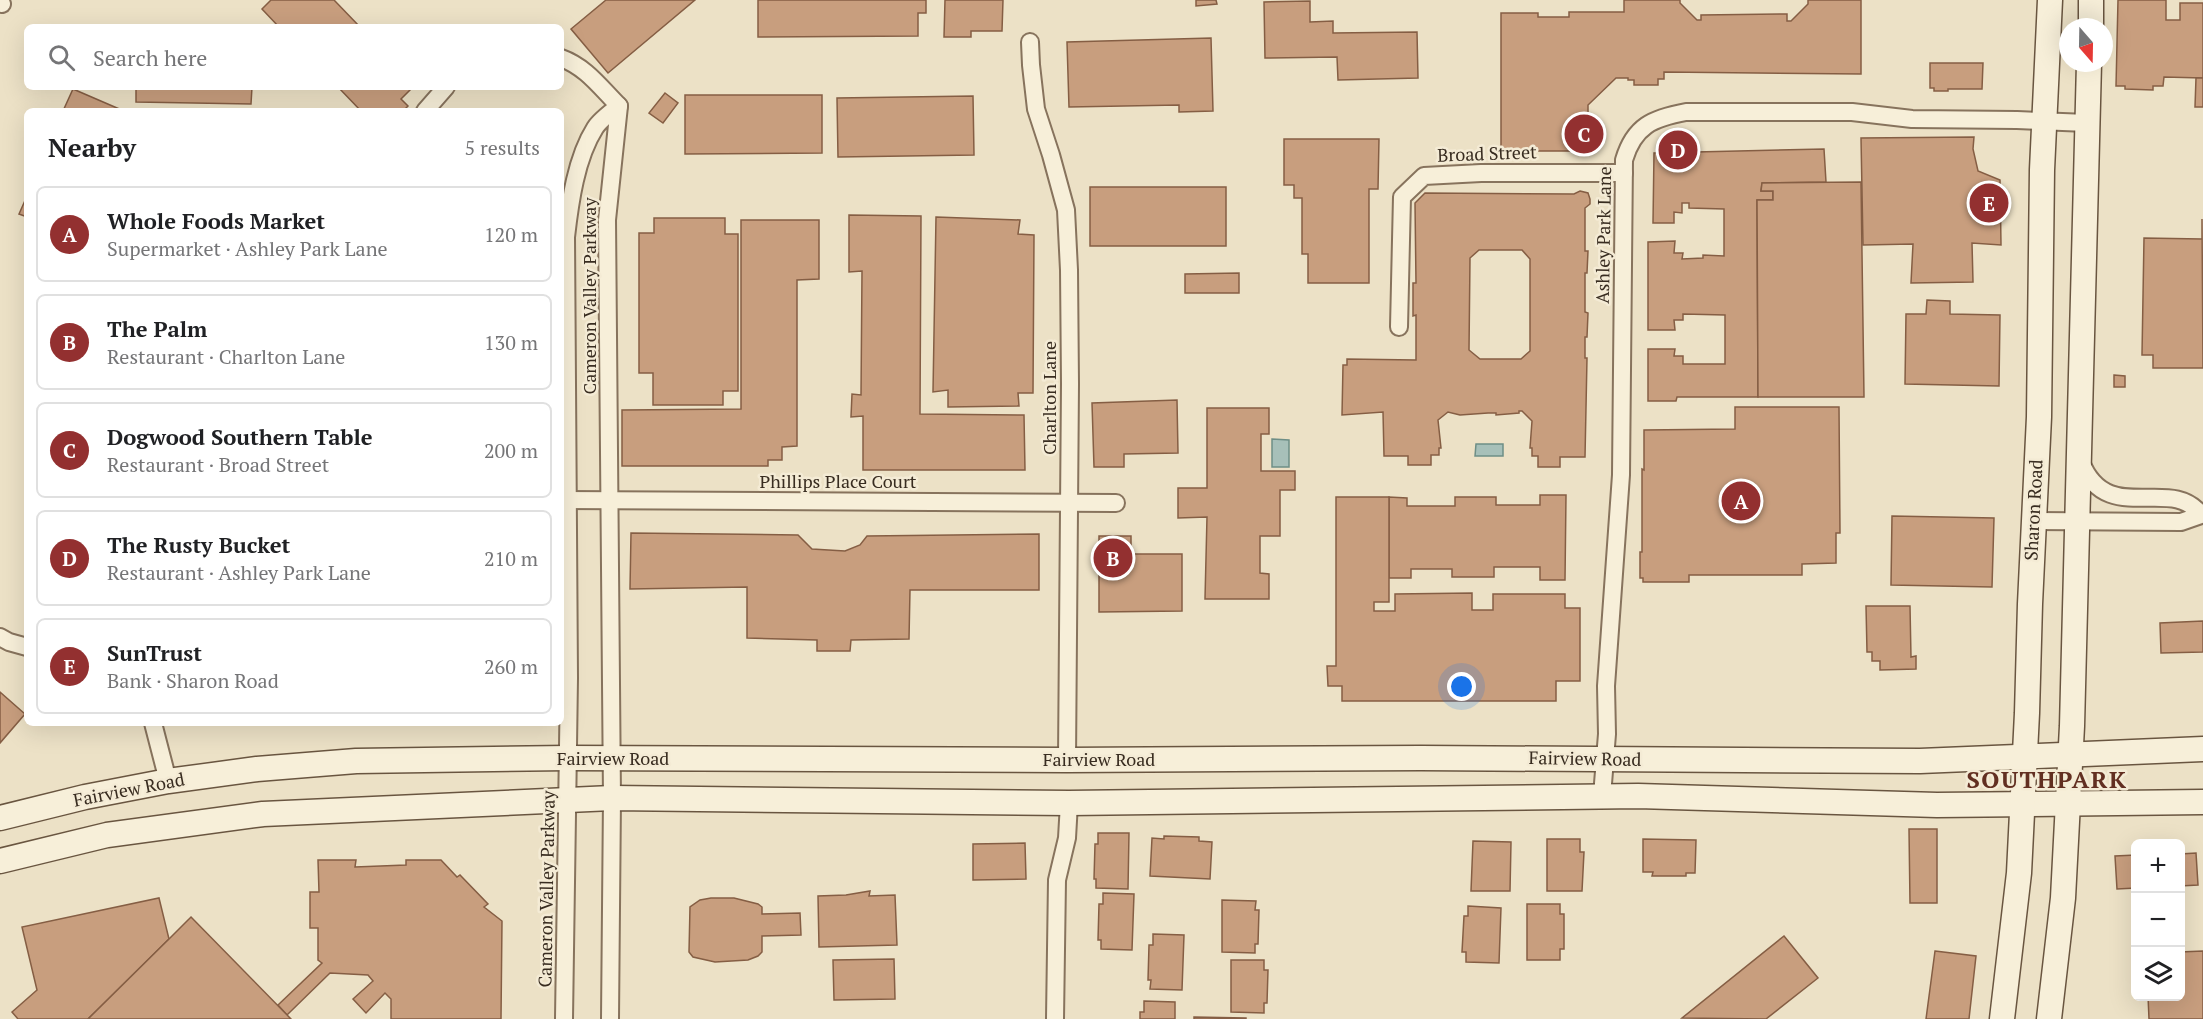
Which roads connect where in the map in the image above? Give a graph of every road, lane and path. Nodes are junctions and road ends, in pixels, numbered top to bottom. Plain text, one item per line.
1 (2050, 0) edge
2 (2091, 0) edge
3 (2091, 18) edge
4 (1030, 42) dead end
5 (564, 59) edge
6 (2089, 72) edge
7 (443, 90) edge
8 (619, 105) junction
9 (428, 108) edge
10 (2044, 121) junction
11 (2087, 123) junction
12 (1624, 173) junction
13 (1399, 327) dead end
14 (2079, 457) junction
15 (610, 499) junction
16 (565, 500) edge
17 (1069, 503) junction
18 (1116, 503) dead end
19 (2202, 515) edge
20 (2034, 521) junction
21 (2077, 522) junction
22 (0, 637) edge
23 (24, 646) edge
24 (154, 726) edge
25 (2203, 749) edge
26 (2071, 754) junction
27 (2025, 757) junction
28 (568, 758) junction
29 (611, 758) junction
30 (1605, 759) junction
31 (1067, 760) junction
32 (168, 781) junction
33 (1602, 796) junction
34 (612, 798) junction
35 (567, 800) junction
36 (2203, 802) edge
37 (1069, 803) junction
38 (2068, 804) junction
39 (2023, 805) junction
40 (0, 818) edge
41 (0, 861) edge
42 (564, 1019) edge
43 (610, 1019) edge
44 (1055, 1019) edge
45 (2002, 1019) edge
46 (2049, 1019) edge

1 - 10 main road, Sharon Road
2 - 3 main road
4 - 17 street, Charlton Lane
5 - 8 street
6 - 11 main road
7 - 9 street
8 - 15 street, Cameron Valley Parkway
8 - 16 street, Cameron Valley Parkway
10 - 11 street, Ashley Park Lane
10 - 12 street, Ashley Park Lane
10 - 20 main road, Sharon Road
11 - 14 main road
12 - 13 street, Broad Street
12 - 30 street, Ashley Park Lane
14 - 19 street
14 - 21 main road
15 - 16 street, Phillips Place Court
15 - 17 street, Phillips Place Court
15 - 29 street, Cameron Valley Parkway
16 - 28 street, Cameron Valley Parkway
17 - 18 street, Phillips Place Court
17 - 31 street, Charlton Lane
19 - 21 street
20 - 21 street
20 - 27 main road, Sharon Road
21 - 26 main road
22 - 23 street
24 - 32 street
25 - 26 main road, Fairview Road
26 - 27 main road, Fairview Road
26 - 38 main road
27 - 30 main road, Fairview Road
27 - 39 main road, Sharon Road
28 - 29 main road, Fairview Road
28 - 32 main road, Fairview Road
28 - 35 street, Cameron Valley Parkway
29 - 31 main road, Fairview Road
29 - 34 street, Cameron Valley Parkway
30 - 31 main road, Fairview Road
30 - 33 street, Ashley Park Lane
32 - 40 main road, Fairview Road
33 - 37 main road, Fairview Road
33 - 39 main road, Fairview Road
34 - 35 main road, Fairview Road
34 - 37 main road, Fairview Road
34 - 43 street, Cameron Valley Parkway
35 - 41 main road, Fairview Road
35 - 42 street, Cameron Valley Parkway
36 - 38 main road, Fairview Road
37 - 44 street
38 - 39 main road, Fairview Road
38 - 46 main road
39 - 45 main road, Sharon Road

